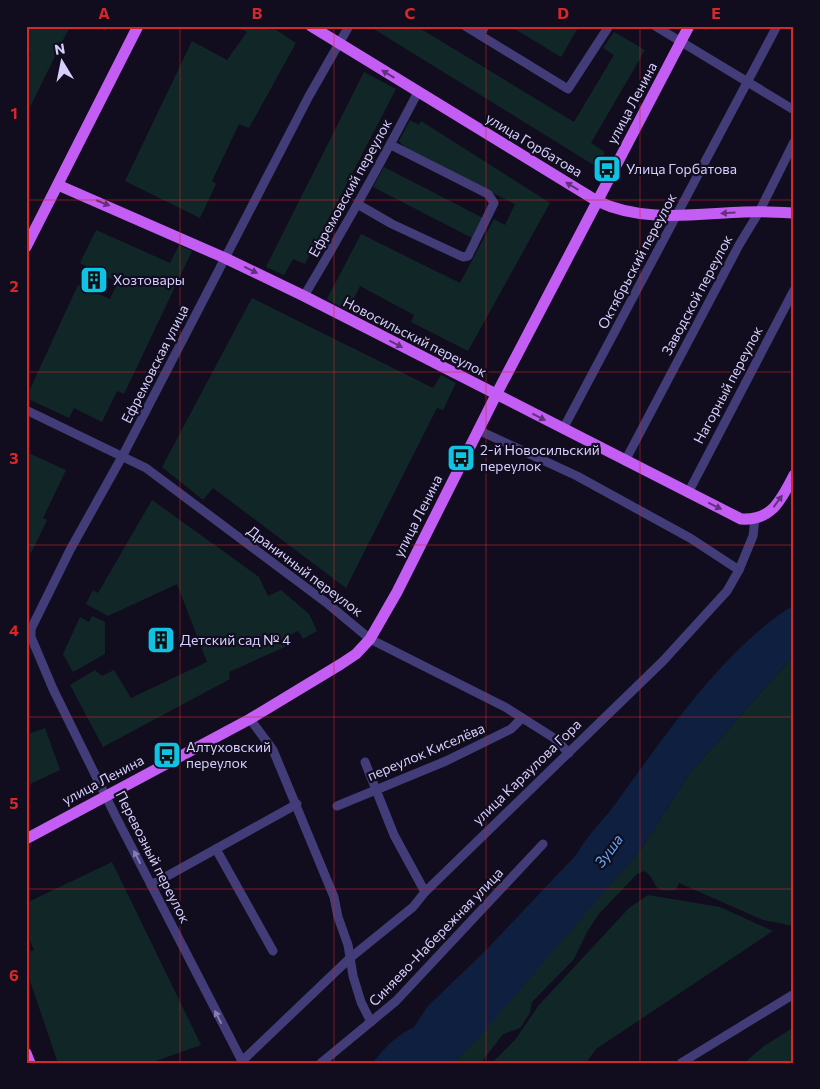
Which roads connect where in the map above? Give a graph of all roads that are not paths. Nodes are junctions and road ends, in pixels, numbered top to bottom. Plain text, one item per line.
1 (138, 26) edge
2 (311, 26) edge
3 (349, 26) edge
4 (465, 26) edge
5 (485, 26) edge
6 (609, 26) edge
7 (655, 26) edge
8 (689, 26) edge
9 (777, 26) edge
10 (480, 35) junction
11 (680, 43) junction
12 (339, 44) junction
13 (746, 82) junction
14 (418, 92) junction
15 (794, 110) edge
16 (794, 142) edge
17 (390, 145) junction
18 (58, 185) junction
19 (597, 201) junction
20 (358, 205) junction
21 (759, 212) junction
22 (794, 213) edge
23 (677, 215) junction
24 (26, 247) edge
25 (226, 258) junction
26 (794, 290) edge
27 (304, 296) junction
28 (496, 395) junction
29 (26, 410) edge
30 (563, 429) junction
31 (478, 430) junction
32 (123, 455) junction
33 (625, 461) junction
34 (794, 475) edge
35 (688, 493) junction
36 (755, 520) junction
37 (739, 570) junction
38 (31, 637) joint
39 (370, 639) junction
40 (522, 718) junction
41 (250, 719) junction
42 (569, 753) junction
43 (365, 762) dead end
44 (377, 788) junction
45 (106, 795) junction
46 (297, 804) junction
47 (336, 806) dead end
48 (26, 839) edge
49 (544, 844) dead end
50 (216, 850) junction
51 (151, 884) junction
52 (425, 892) junction
53 (272, 951) dead end
54 (350, 958) junction
55 (794, 994) edge
56 (371, 1022) junction
57 (26, 1053) edge
58 (242, 1062) edge
59 (30, 1063) edge
60 (321, 1063) edge
61 (681, 1063) edge

1 - 18 main road
2 - 12 main road, улица Горбатова
3 - 12 street, Ефремовская улица
4 - 10 street
5 - 10 street
6 - 10 street
7 - 11 street
8 - 11 main road, улица Ленина
9 - 13 street, Октябрьский переулок
11 - 13 street
11 - 19 main road, улица Ленина
14 -> 12 main road, улица Горбатова
12 - 25 street, Ефремовская улица
13 - 15 street
13 - 23 street, Октябрьский переулок
14 - 17 street, Ефремовский переулок
19 -> 14 main road, улица Горбатова
16 - 21 street, Заводской переулок
17 - 20 street, Ефремовский переулок
17 - 20 street
18 - 24 main road
18 -> 25 main road, Новосильский переулок
19 - 23 main road, улица Горбатова
19 - 28 main road, улица Ленина
20 - 27 street, Ефремовский переулок
21 - 22 main road, улица Горбатова
21 -> 23 main road, улица Горбатова
21 - 33 street, Заводской переулок
23 - 30 street, Октябрьский переулок
25 -> 27 main road, Новосильский переулок
25 - 32 street, Ефремовская улица
26 - 35 street, Нагорный переулок
27 -> 28 main road, Новосильский переулок
28 -> 30 main road, Новосильский переулок
28 - 31 main road, улица Ленина
29 - 32 street, Драничный переулок
30 - 33 main road, Новосильский переулок
31 - 37 street
31 - 39 main road, улица Ленина
32 - 38 street, Ефремовская улица
32 - 39 street, Драничный переулок
33 - 35 main road, Новосильский переулок
36 -> 34 main road
35 -> 36 main road, Новосильский переулок
36 - 37 street, улица Караулова Гора
37 - 42 street, улица Караулова Гора
38 - 45 street, Перевозный переулок
39 - 40 street, Драничный переулок
39 - 41 main road, улица Ленина
40 - 42 street, Драничный переулок
40 - 44 street, переулок Киселёва
41 - 45 main road, улица Ленина
41 - 46 street
42 - 52 street, улица Караулова Гора
43 - 44 street
44 - 47 street, переулок Киселёва
44 - 52 street
45 - 48 main road, улица Ленина
51 -> 45 street, Перевозный переулок
46 - 50 street
46 - 54 street
49 - 56 street, Синяево-Набережная улица
50 - 51 street
50 - 53 street
58 -> 51 street, Перевозный переулок
52 - 54 street, улица Караулова Гора
54 - 56 street
54 - 58 street, улица Караулова Гора
55 - 61 street
56 - 60 street, Синяево-Набережная улица
57 - 59 main road

